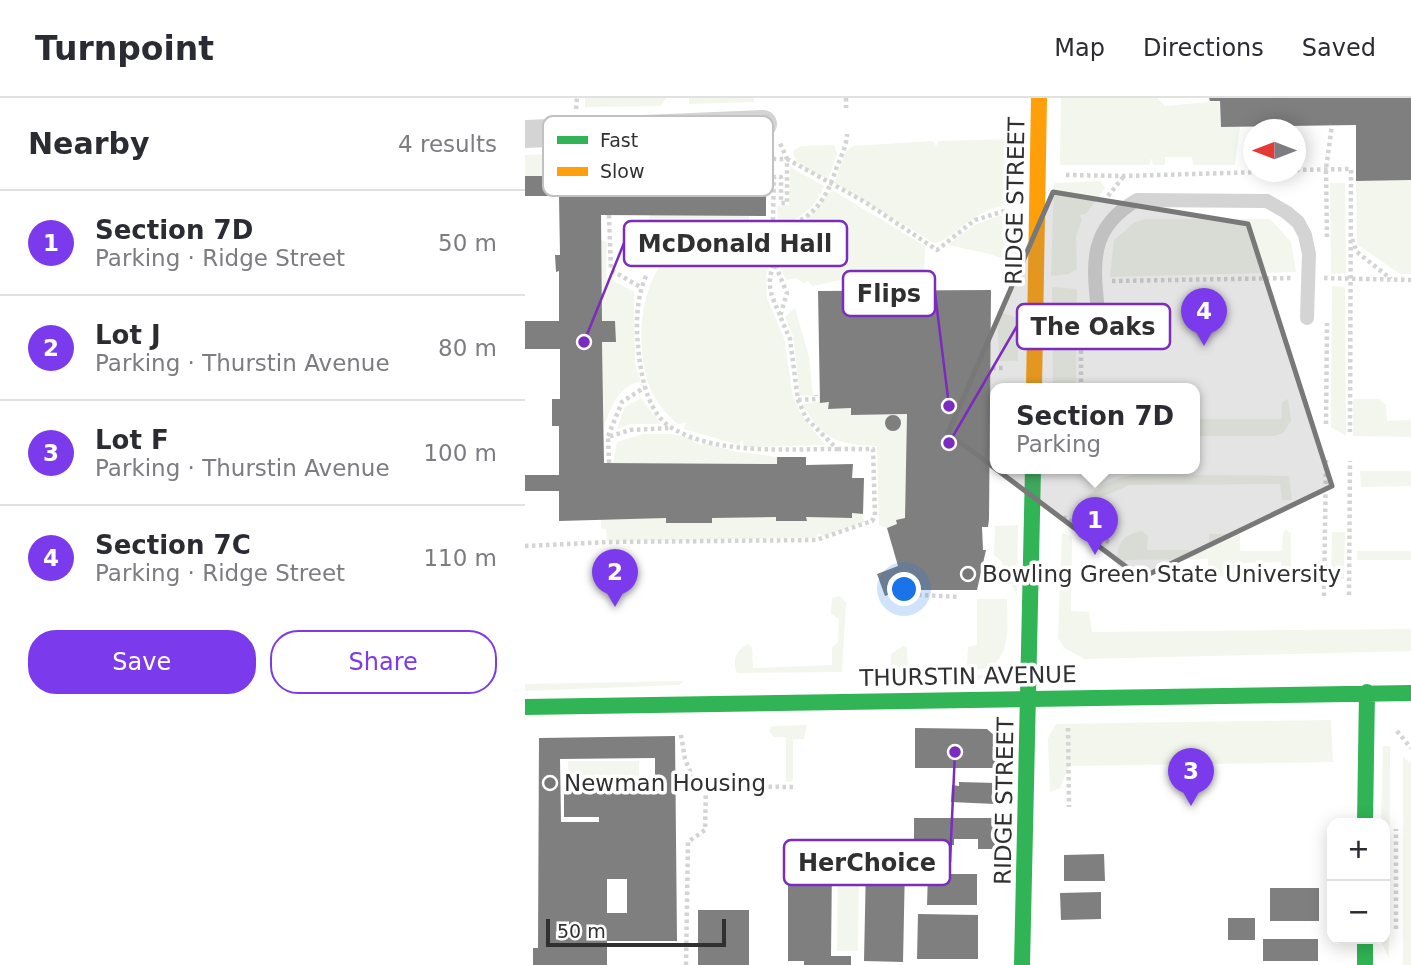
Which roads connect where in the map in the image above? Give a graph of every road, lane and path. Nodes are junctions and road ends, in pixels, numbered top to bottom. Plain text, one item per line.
1 (846, 98) edge
2 (1039, 98) edge
3 (846, 108) dead end
4 (543, 133) edge
5 (525, 134) edge
6 (847, 134) dead end
7 (773, 136) edge
8 (773, 159) edge
9 (786, 159) junction
10 (1306, 170) edge
11 (1243, 173) edge
12 (1060, 174) dead end
13 (830, 185) junction
14 (1013, 210) dead end
15 (609, 215) dead end
16 (773, 228) junction
17 (1351, 235) junction
18 (663, 255) dead end
19 (774, 265) junction
20 (646, 276) dead end
21 (1320, 277) dead end
22 (1296, 278) dead end
23 (1351, 280) junction
24 (1392, 280) junction
25 (1411, 280) edge
26 (1106, 281) dead end
27 (642, 288) junction
28 (780, 316) junction
29 (1307, 318) dead end
30 (1099, 321) dead end
31 (1034, 383) edge
32 (645, 387) junction
33 (816, 395) dead end
34 (798, 400) junction
35 (670, 428) junction
36 (1350, 432) dead end
37 (608, 437) junction
38 (837, 449) junction
39 (1326, 460) dead end
40 (1350, 461) dead end
41 (609, 463) dead end
42 (1033, 474) edge
43 (1063, 517) dead end
44 (1109, 542) dead end
45 (525, 547) edge
46 (1349, 595) dead end
47 (960, 597) dead end
48 (1324, 597) dead end
49 (899, 598) dead end
50 (1367, 692) junction
51 (1411, 693) edge
52 (1029, 697) junction
53 (525, 707) edge
54 (1068, 723) dead end
55 (680, 725) dead end
56 (1397, 744) dead end
57 (1411, 748) edge
58 (675, 776) dead end
59 (692, 777) junction
60 (706, 786) junction
61 (793, 787) dead end
62 (1069, 807) dead end
63 (1365, 818) edge
64 (1396, 827) dead end
65 (1395, 937) dead end
66 (1365, 944) edge
67 (686, 965) edge
68 (1022, 965) edge
69 (1365, 965) edge

1 - 3 path
2 - 31 street, RIDGE STREET
4 - 5 street
6 - 13 path
7 - 9 path
8 - 9 path
9 - 13 path
9 - 16 path
10 - 17 path
11 - 12 path
13 - 14 path
13 - 16 path
15 - 27 path
16 - 18 path
16 - 19 path
17 - 23 path
17 - 24 path
19 - 28 path
19 - 28 path
20 - 27 path
21 - 23 path
22 - 26 path
23 - 24 path
23 - 36 path
24 - 25 path
27 - 32 path
28 - 34 path
29 - 30 lane
32 - 35 path
32 - 37 path
33 - 34 path
34 - 38 path
35 - 37 path
35 - 38 path
37 - 41 path
38 - 45 path
39 - 48 path
40 - 46 path
42 - 52 street, RIDGE STREET
43 - 44 path
47 - 49 path
50 - 51 street, THURSTIN AVENUE
50 - 52 street, THURSTIN AVENUE
50 - 63 street
52 - 53 street, THURSTIN AVENUE
52 - 68 street, RIDGE STREET
54 - 62 path
55 - 59 path
56 - 57 path
58 - 59 path
59 - 60 path
60 - 61 path
60 - 67 path
64 - 65 path
66 - 69 street

